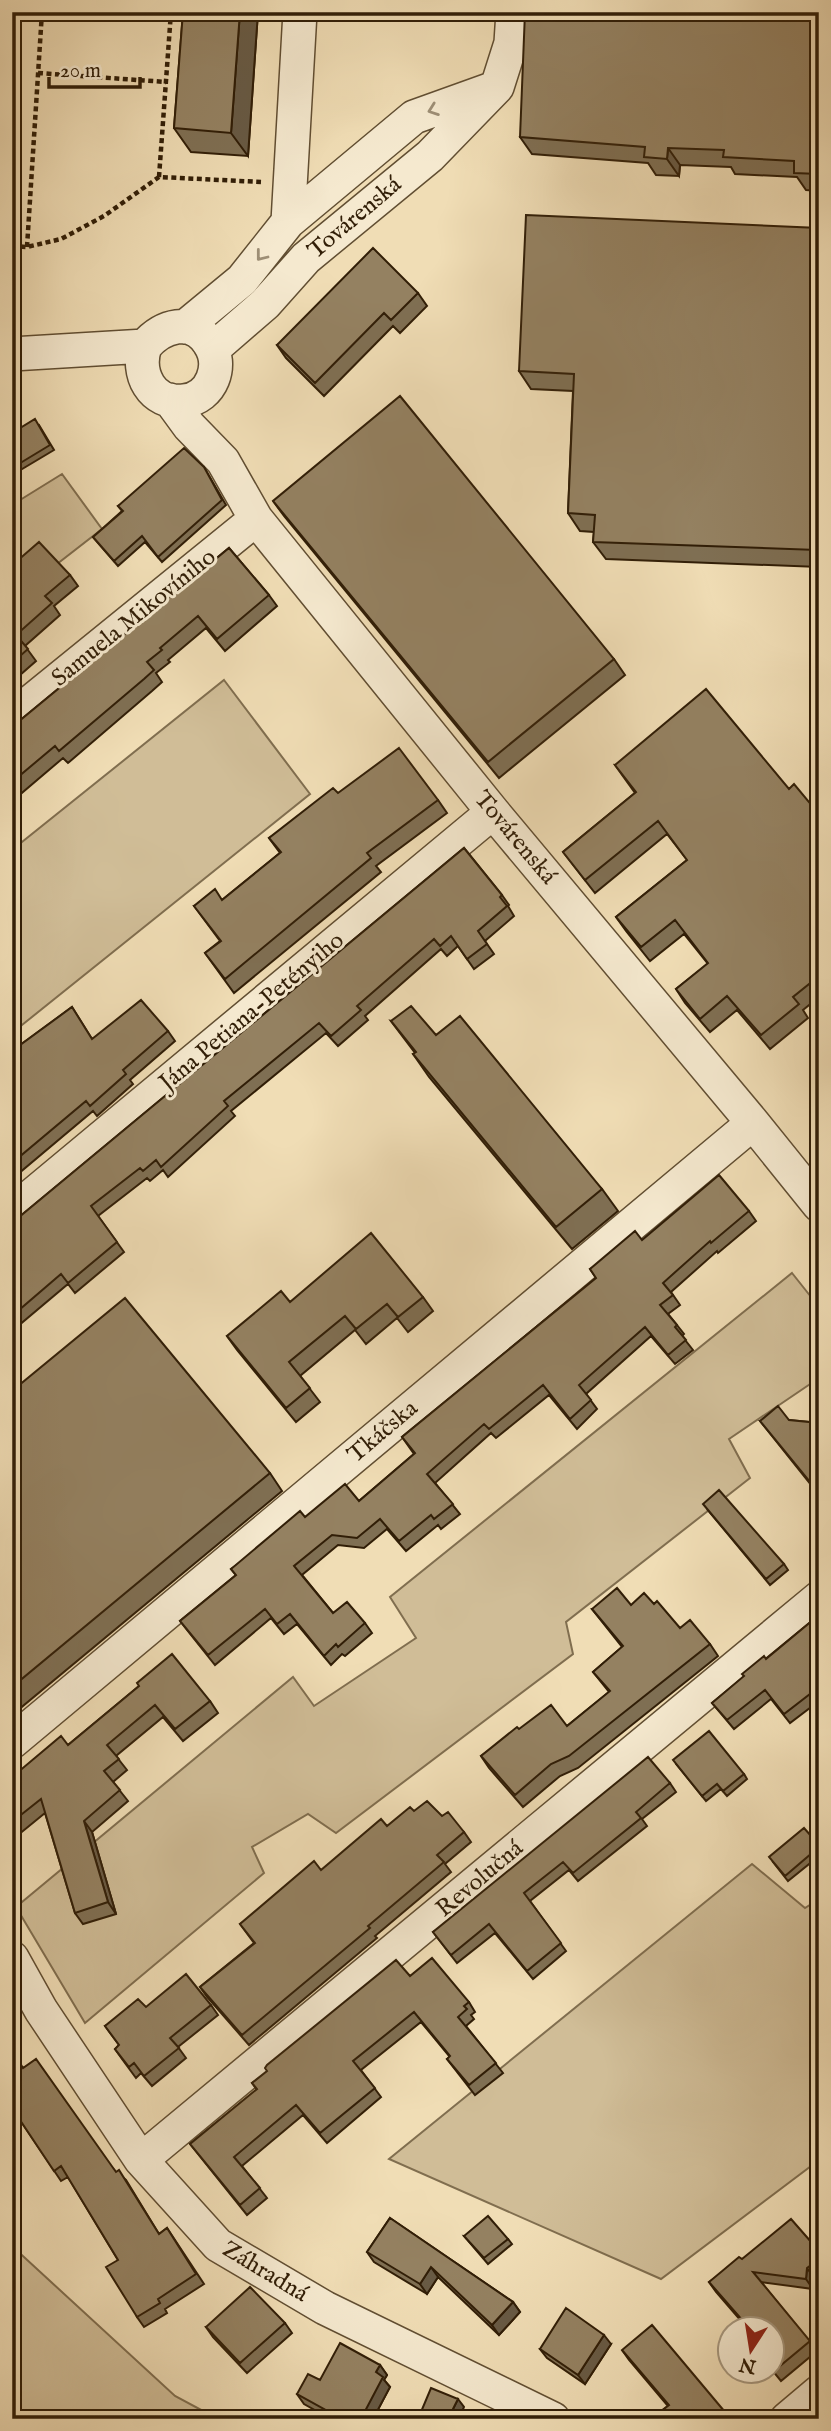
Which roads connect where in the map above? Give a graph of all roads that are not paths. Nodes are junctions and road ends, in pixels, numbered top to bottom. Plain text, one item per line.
1 (300, 12) edge
2 (513, 12) edge
3 (497, 87) junction
4 (288, 222) junction
5 (185, 327) junction
6 (213, 349) junction
7 (17, 354) edge
8 (144, 360) junction
9 (209, 387) junction
10 (170, 400) junction
11 (223, 461) junction
12 (256, 519) junction
13 (12, 717) edge
14 (492, 812) junction
15 (753, 1123) junction
16 (819, 1205) edge
17 (12, 1212) edge
18 (819, 1598) edge
19 (12, 1742) edge
20 (12, 1958) edge
21 (141, 2160) junction
22 (819, 2392) edge
23 (553, 2419) edge
24 (787, 2419) edge

1 - 4 street, Továrenská
2 - 3 street, Továrenská
3 -> 4 street, Továrenská
3 - 6 street, Továrenská
4 -> 5 street, Továrenská
5 - 6 street
5 - 8 street, Továrenská
6 - 9 street, Továrenská
7 - 8 street
8 - 10 street, Továrenská
9 - 10 street
9 - 11 street, Továrenská
10 - 11 street, Továrenská
11 - 12 street, Továrenská
12 - 13 street, Samuela Mikovíniho
12 - 14 street, Továrenská
14 - 15 street, Továrenská
14 - 17 street, Jána Petiana-Petényiho
15 - 16 street, Továrenská
15 - 19 street, Tkáčska
18 - 21 street, Revolučná
20 - 21 street, Záhradná
21 - 23 street, Záhradná
22 - 24 street

